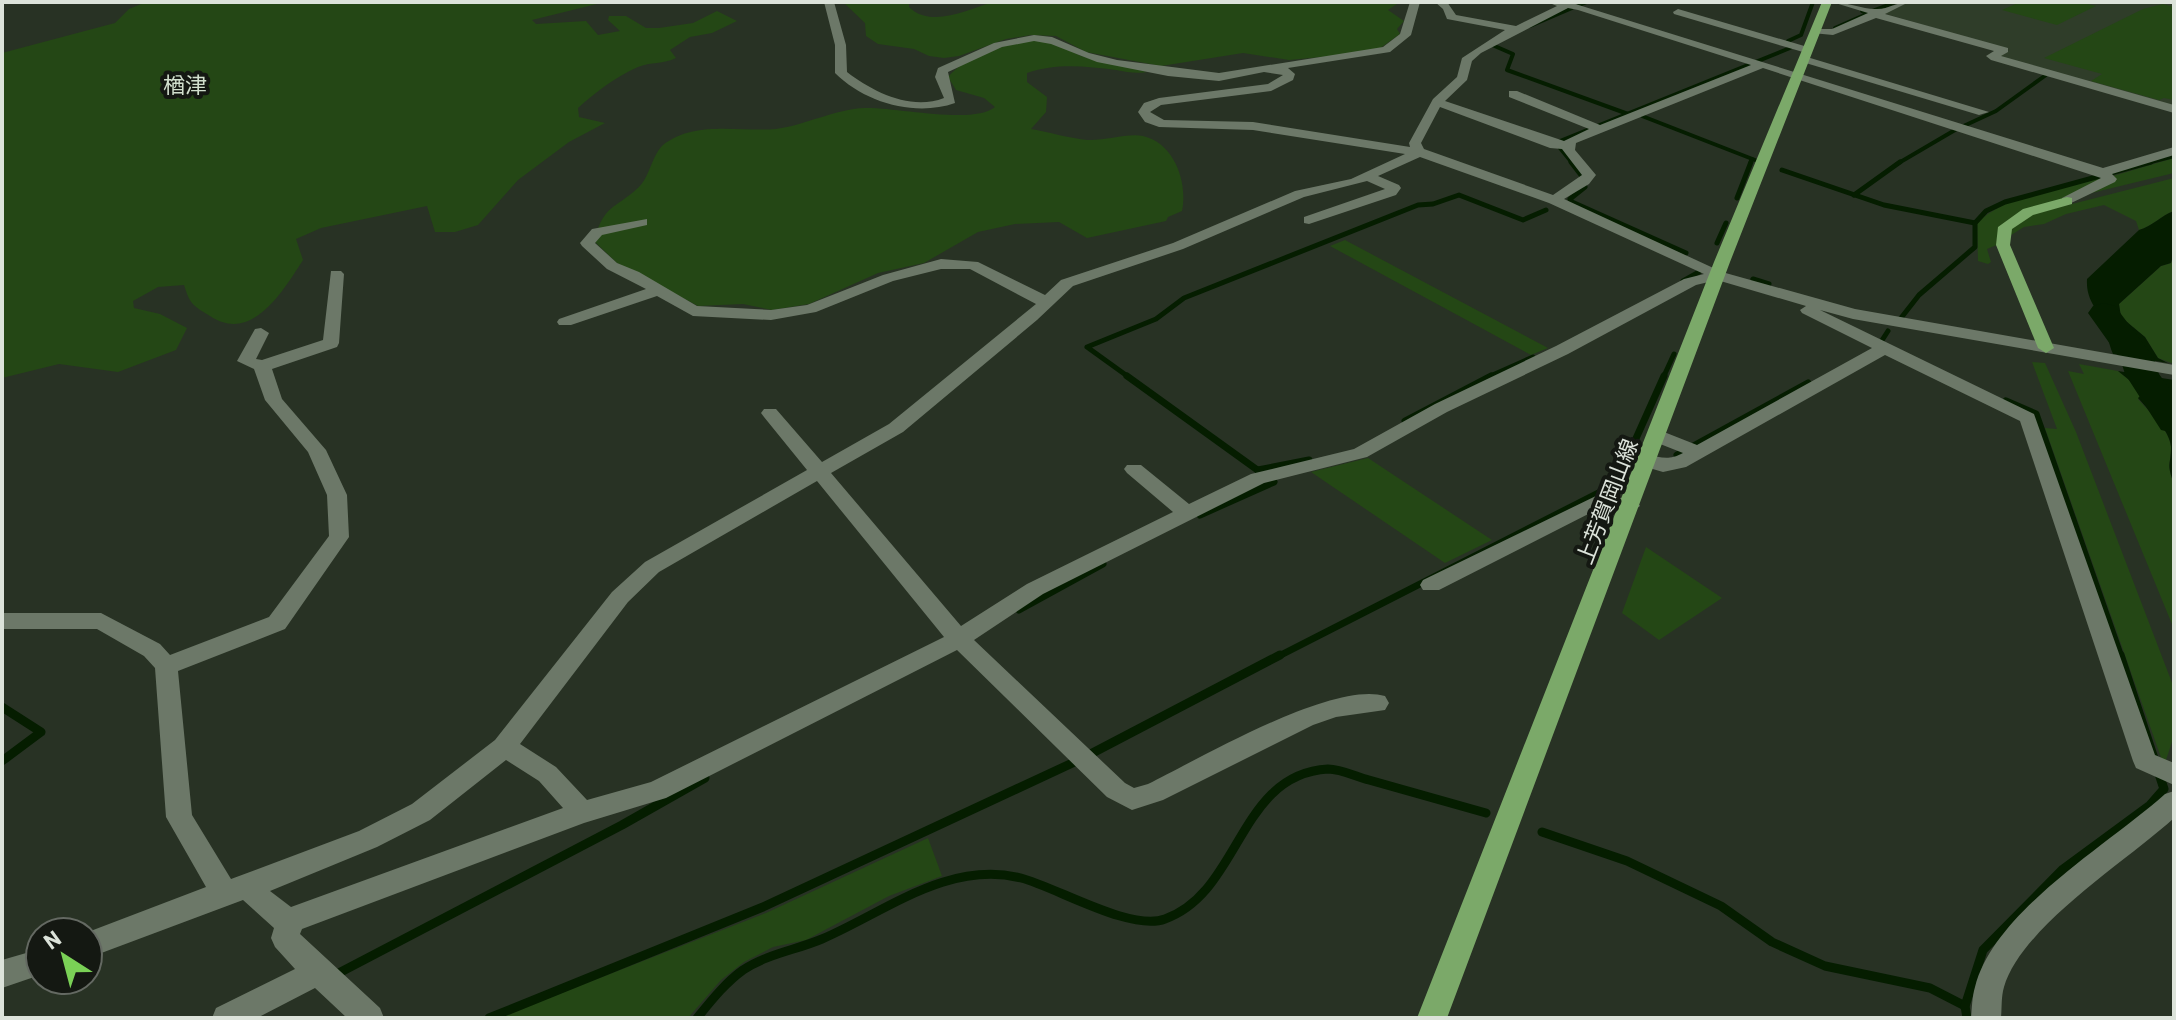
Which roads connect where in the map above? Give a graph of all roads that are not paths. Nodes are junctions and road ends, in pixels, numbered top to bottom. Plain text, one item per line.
1 (829, 2) edge
2 (1415, 2) edge
3 (1440, 2) edge
4 (1559, 2) edge
5 (1827, 2) edge
6 (1837, 2) edge
7 (1904, 2) edge
8 (1678, 12) dead end
9 (1875, 12) junction
10 (1516, 29) junction
11 (1816, 31) junction
12 (1802, 62) junction
13 (1757, 63) junction
14 (1274, 67) junction
15 (1513, 94) dead end
16 (1437, 102) junction
17 (2174, 109) edge
18 (1983, 112) dead end
19 (1596, 127) junction
20 (1562, 145) junction
21 (2174, 151) edge
22 (1419, 152) junction
23 (2106, 175) junction
24 (1369, 177) junction
25 (1554, 200) junction
26 (2067, 201) joint
27 (1309, 220) dead end
28 (642, 222) dead end
29 (336, 274) dead end
30 (1717, 275) junction
31 (657, 291) junction
32 (1806, 302) junction
33 (1047, 303) junction
34 (565, 322) dead end
35 (261, 333) dead end
36 (1878, 347) junction
37 (2048, 348) junction
38 (262, 366) junction
39 (2174, 370) edge
40 (770, 413) dead end
41 (1657, 436) junction
42 (1688, 448) dead end
43 (1646, 461) junction
44 (1134, 469) dead end
45 (821, 473) junction
46 (1630, 506) junction
47 (1187, 513) junction
48 (1431, 585) dead end
49 (2, 621) edge
50 (963, 642) junction
51 (166, 666) junction
52 (1377, 703) dead end
53 (504, 747) junction
54 (2165, 771) edge
55 (2174, 802) edge
56 (581, 813) junction
57 (236, 890) junction
58 (291, 920) junction
59 (104, 939) edge
60 (24, 967) edge
61 (2, 974) edge
62 (324, 977) junction
63 (227, 1018) edge
64 (369, 1018) edge
65 (1432, 1018) edge
66 (1986, 1018) edge

1 - 14 street
2 - 14 street
3 - 10 street
4 - 10 street
4 - 13 street
5 - 11 main road, 上芳賀岡山線
6 - 9 street
7 - 9 street
8 - 12 street
9 - 11 street
9 - 17 street
10 - 16 street
11 - 12 main road, 上芳賀岡山線
12 - 13 street
12 - 18 street
12 - 23 street
12 - 30 main road, 上芳賀岡山線
13 - 19 street
14 - 22 street
15 - 19 street
16 - 20 street
16 - 22 street
19 - 20 street
20 - 25 street
21 - 23 street
22 - 24 street
22 - 25 street
23 - 26 street
24 - 27 street
24 - 33 street
25 - 30 street
26 - 37 main road
28 - 31 street
29 - 38 street
30 - 32 street
30 - 41 main road, 上芳賀岡山線
30 - 47 street
31 - 33 street
31 - 34 street
32 - 36 street
32 - 37 street
33 - 45 street
35 - 38 street
36 - 43 street
36 - 54 street
37 - 39 street
38 - 51 street
40 - 45 street
41 - 42 street
41 - 43 main road, 上芳賀岡山線
43 - 46 main road, 上芳賀岡山線
44 - 47 street
45 - 50 street
45 - 53 street
46 - 48 street
46 - 65 main road, 上芳賀岡山線
47 - 50 street
49 - 51 street
50 - 52 street
50 - 56 street
51 - 57 street
53 - 56 street
53 - 57 street
55 - 66 street
56 - 58 street
57 - 58 street
57 - 59 street
58 - 62 street
60 - 61 street
62 - 63 street
62 - 64 street

